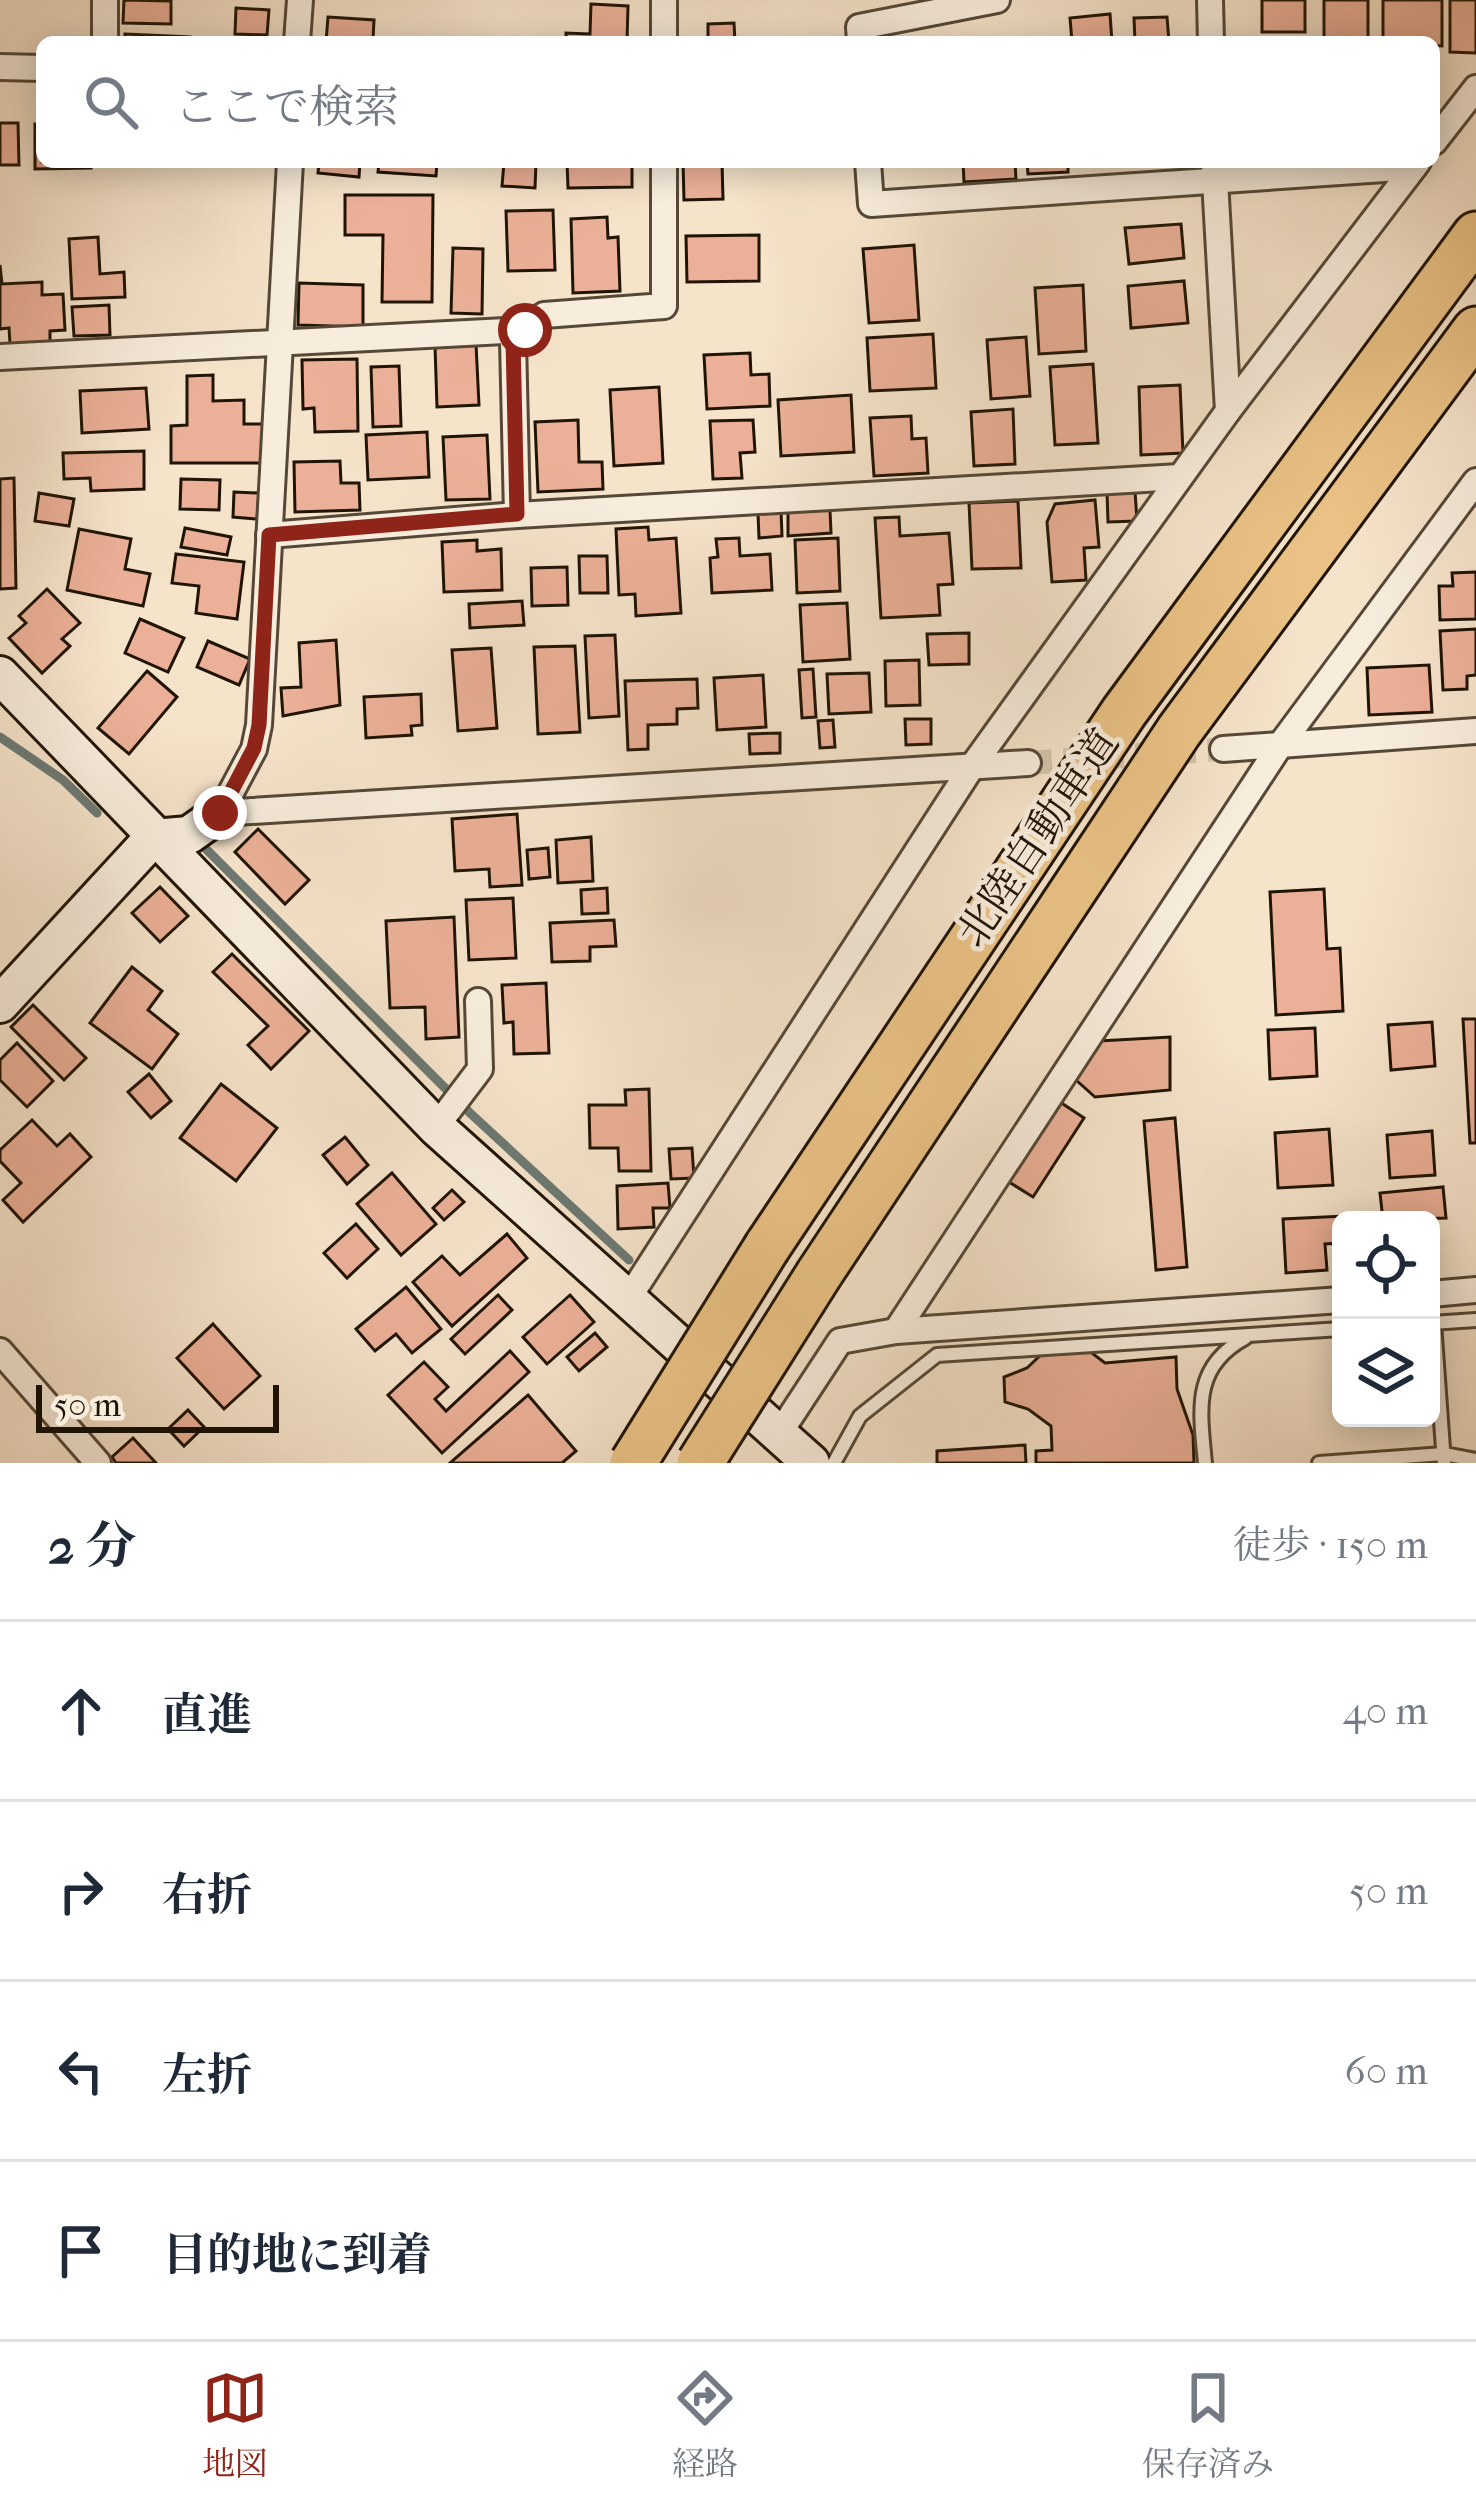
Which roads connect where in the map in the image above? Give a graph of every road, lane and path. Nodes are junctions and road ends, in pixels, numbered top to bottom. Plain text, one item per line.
1 (105, 0) edge
2 (300, 0) edge
3 (664, 0) edge
4 (997, 0) edge
5 (1210, 0) edge
6 (940, 6) edge
7 (105, 36) edge
8 (297, 36) edge
9 (664, 36) edge
10 (860, 36) edge
11 (1211, 36) edge
12 (0, 68) edge
13 (36, 68) edge
14 (1476, 88) edge
15 (1440, 134) edge
16 (290, 168) edge
17 (664, 168) edge
18 (868, 168) edge
19 (1326, 168) edge
20 (1413, 168) edge
21 (1214, 173) edge
22 (1476, 235) edge
23 (525, 330) junction
24 (1476, 330) edge
25 (280, 339) junction
26 (0, 358) edge
27 (1228, 411) junction
28 (1180, 477) junction
29 (1476, 481) edge
30 (517, 514) junction
31 (269, 535) junction
32 (0, 675) edge
33 (1476, 731) edge
34 (1280, 744) junction
35 (1223, 749) tunnel mouth
36 (1028, 763) tunnel mouth
37 (971, 768) junction
38 (220, 813) junction
39 (153, 838) junction
40 (478, 1001) dead end
41 (0, 1004) edge
42 (436, 1127) junction
43 (1476, 1290) edge
44 (1440, 1293) edge
45 (628, 1300) junction
46 (1332, 1301) edge
47 (1476, 1320) edge
48 (1440, 1322) edge
49 (1332, 1330) edge
50 (896, 1331) junction
51 (1251, 1335) junction
52 (0, 1351) edge
53 (1440, 1414) edge
54 (777, 1437) junction
55 (1444, 1459) edge
56 (1476, 1460) edge
57 (98, 1463) edge
58 (633, 1463) edge
59 (700, 1463) edge
60 (811, 1463) edge
61 (834, 1463) edge
62 (1204, 1463) edge
63 (1319, 1463) edge

1 - 7 street
2 - 8 street
3 - 9 street
4 - 6 street
5 - 11 street
6 - 10 street
12 - 13 street
14 - 15 street
16 - 25 street
17 - 23 street
18 - 21 street
19 - 21 street
20 - 27 street
21 - 27 street
22 - 58 highway, 北陸自動車道, bridge
23 - 25 street
23 - 30 street
24 - 59 highway, 北陸自動車道, bridge
25 - 26 street
25 - 31 street
27 - 28 street
28 - 30 street
28 - 37 street
29 - 34 street
30 - 31 street
31 - 38 street
32 - 39 street
33 - 34 street
34 - 35 street
34 - 50 street
36 - 37 street
37 - 38 street
37 - 45 street
38 - 39 street
39 - 41 street
39 - 42 street
40 - 42 street
42 - 45 street
43 - 44 street
45 - 54 street
46 - 50 street
47 - 48 lane
49 - 51 lane
50 - 54 street
51 - 61 lane
51 - 62 lane
52 - 57 street
53 - 55 lane
54 - 60 street
55 - 56 lane
55 - 63 lane

